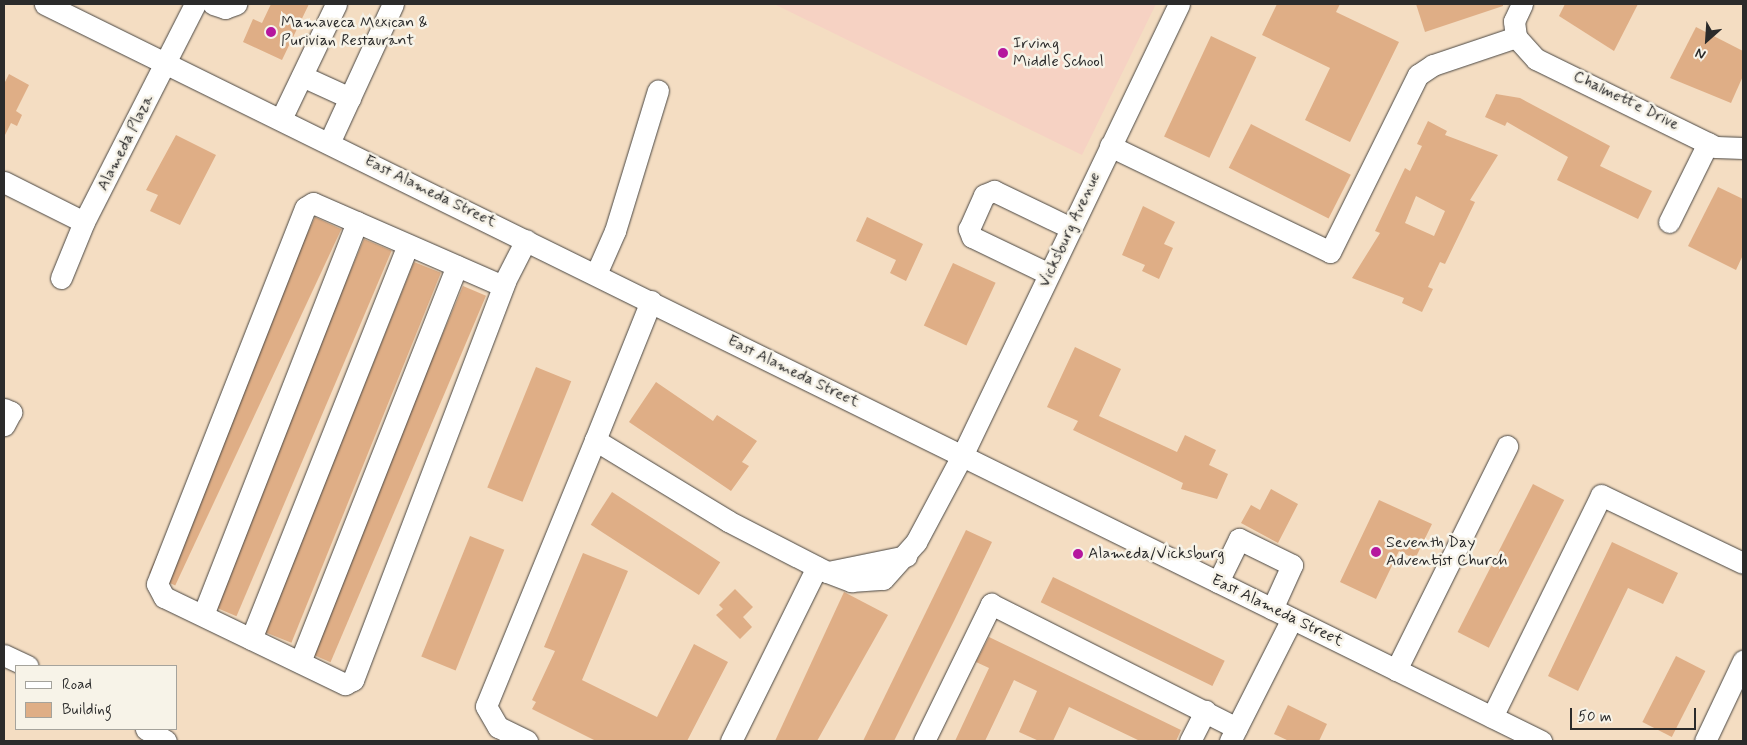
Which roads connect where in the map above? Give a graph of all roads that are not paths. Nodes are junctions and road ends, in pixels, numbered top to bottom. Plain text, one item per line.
1 (45, 4) edge
2 (196, 4) edge
3 (213, 4) edge
4 (236, 4) edge
5 (336, 4) edge
6 (393, 4) edge
7 (1179, 4) edge
8 (1522, 4) edge
9 (1516, 37) junction
10 (167, 63) junction
11 (302, 76) junction
12 (658, 90) dead end
13 (350, 98) junction
14 (281, 119) junction
15 (329, 143) junction
16 (1708, 143) junction
17 (1110, 146) junction
18 (1743, 148) edge
19 (4, 182) edge
20 (84, 222) junction
21 (357, 222) junction
22 (1669, 222) dead end
23 (1071, 228) junction
24 (526, 240) junction
25 (408, 245) junction
26 (457, 266) junction
27 (596, 274) junction
28 (1049, 274) junction
29 (61, 278) dead end
30 (503, 286) junction
31 (650, 301) junction
32 (595, 440) junction
33 (1507, 446) dead end
34 (962, 456) junction
35 (1743, 563) edge
36 (822, 570) junction
37 (1218, 582) junction
38 (1272, 609) junction
39 (202, 615) junction
40 (1292, 619) junction
41 (251, 639) junction
42 (4, 655) edge
43 (1743, 661) edge
44 (300, 662) junction
45 (26, 665) edge
46 (1396, 670) junction
47 (1205, 711) junction
48 (1492, 717) junction
49 (148, 730) edge
50 (1234, 734) edge
51 (166, 741) edge
52 (527, 741) edge
53 (731, 741) edge
54 (924, 741) edge
55 (1190, 741) edge
56 (1541, 741) edge
57 (1705, 741) edge

1 - 10 street, East Alameda Street
2 - 10 street, Alameda Plaza
3 - 4 street
5 - 11 street
6 - 13 street
7 - 17 street, Vicksburg Avenue
8 - 9 street
9 - 16 street, Chalmette Drive
9 - 17 street
10 - 14 street, East Alameda Street
10 - 20 street, Alameda Plaza
11 - 13 street
11 - 14 street
12 - 27 street
13 - 15 street
14 - 15 street, East Alameda Street
15 - 24 street, East Alameda Street
16 - 18 street, Chalmette Drive
16 - 22 street
17 - 23 street, Vicksburg Avenue
19 - 20 street
20 - 29 street, Alameda Plaza
21 - 25 street
21 - 39 street
21 - 39 street
23 - 28 street, Vicksburg Avenue
23 - 28 street
24 - 27 street, East Alameda Street
24 - 30 street
25 - 26 street
25 - 41 street
26 - 30 street
26 - 44 street
27 - 31 street, East Alameda Street
28 - 34 street, Vicksburg Avenue
30 - 44 street
31 - 32 street
31 - 34 street, East Alameda Street
32 - 36 street, Vicksburg Avenue
32 - 52 street
33 - 46 street
34 - 36 street, Vicksburg Avenue
34 - 37 street, East Alameda Street
35 - 48 street
36 - 53 street
37 - 38 street, East Alameda Street
37 - 38 street
38 - 40 street, East Alameda Street
39 - 41 street
40 - 46 street, East Alameda Street
40 - 50 street
41 - 44 street
42 - 45 street
43 - 57 street
46 - 48 street, East Alameda Street
47 - 50 street
47 - 54 street
47 - 55 street
48 - 56 street, East Alameda Street
49 - 51 street

